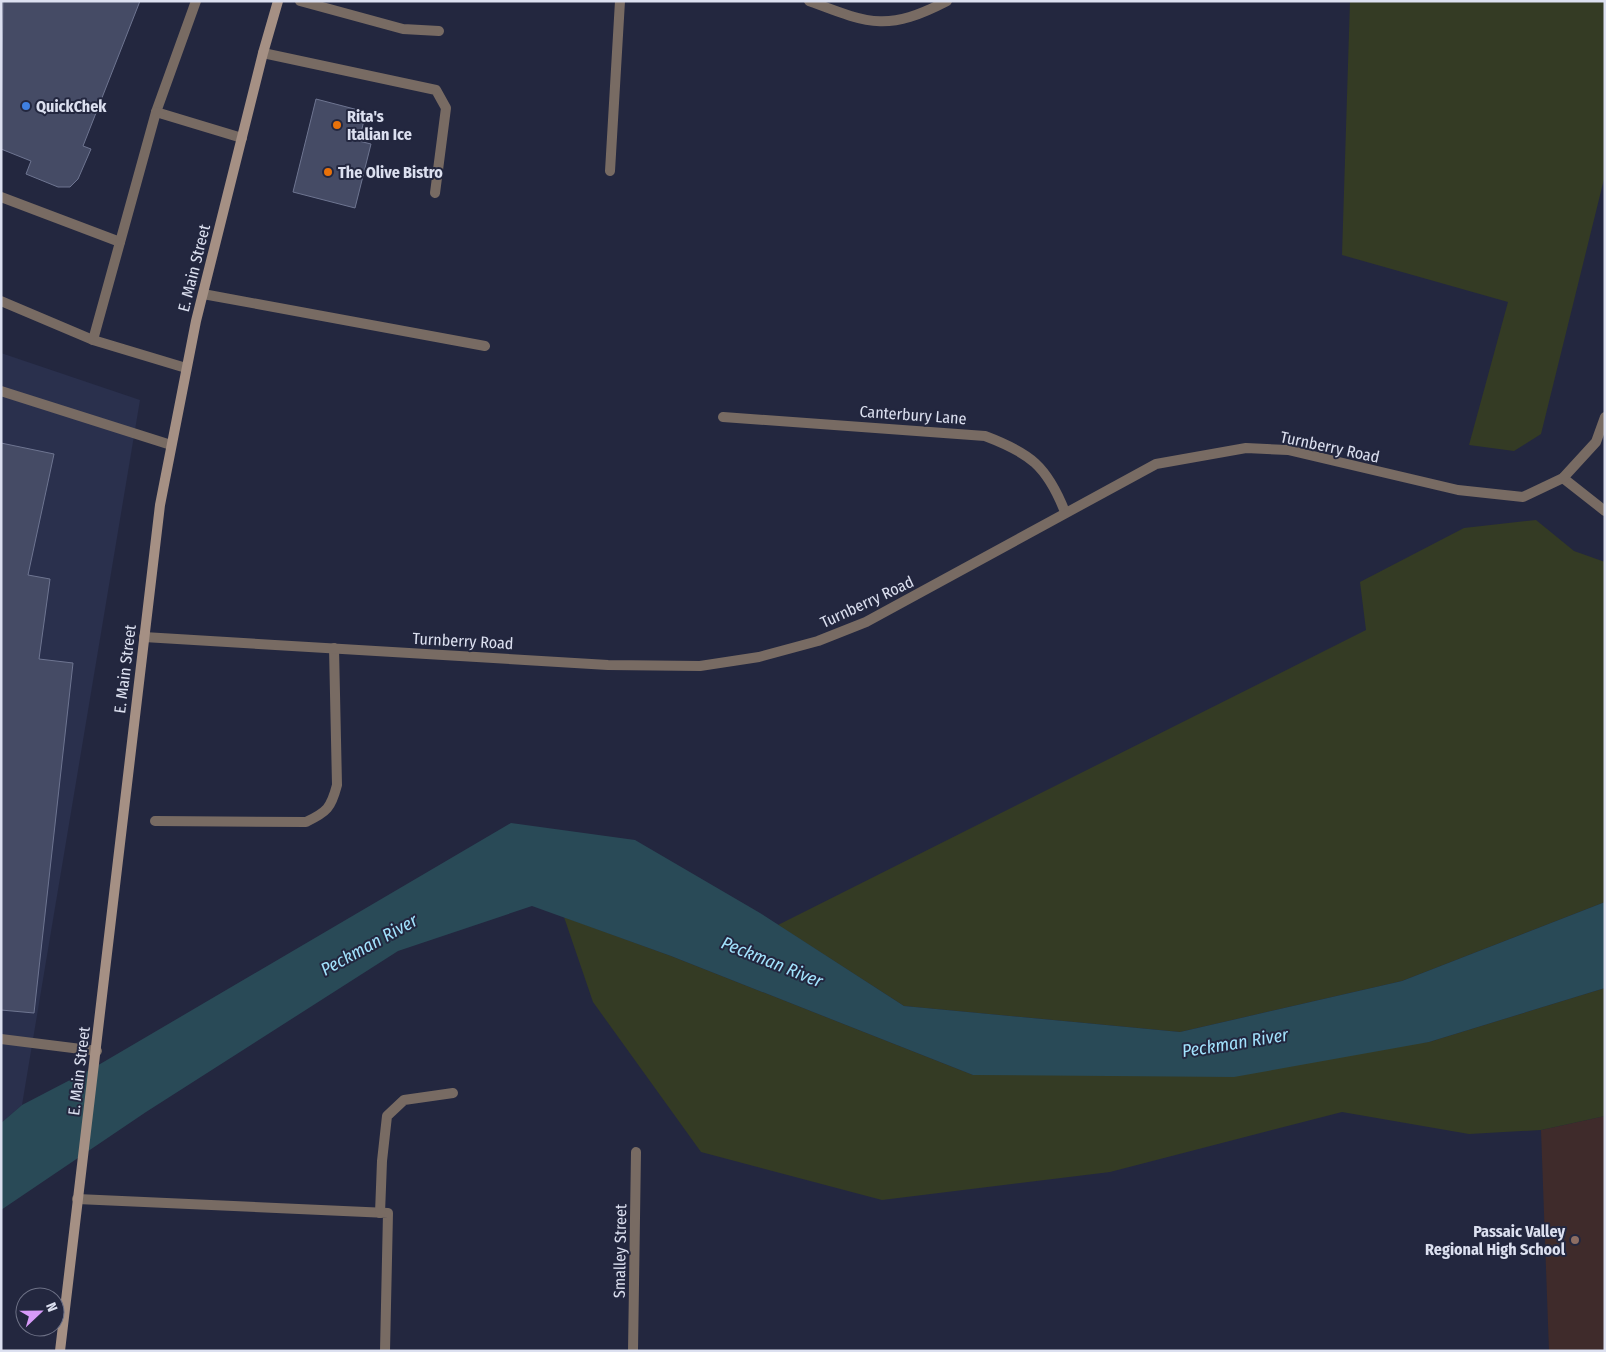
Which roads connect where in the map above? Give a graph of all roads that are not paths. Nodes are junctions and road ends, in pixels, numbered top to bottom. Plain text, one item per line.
1 (196, 1) edge
2 (278, 1) edge
3 (300, 1) edge
4 (620, 1) edge
5 (809, 1) edge
6 (947, 1) edge
7 (439, 31) dead end
8 (263, 53) junction
9 (156, 112) junction
10 (242, 138) junction
11 (610, 171) dead end
12 (435, 193) dead end
13 (1, 197) edge
14 (120, 242) junction
15 (203, 294) junction
16 (1, 301) edge
17 (92, 340) junction
18 (485, 346) dead end
19 (186, 368) junction
20 (1, 391) edge
21 (723, 417) dead end
22 (1605, 417) edge
23 (171, 445) junction
24 (1563, 478) junction
25 (1605, 511) edge
26 (1065, 512) junction
27 (144, 636) junction
28 (334, 648) junction
29 (154, 821) dead end
30 (1, 1039) edge
31 (96, 1055) junction
32 (453, 1093) dead end
33 (636, 1152) dead end
34 (77, 1199) junction
35 (380, 1213) junction
36 (60, 1351) edge
37 (385, 1351) edge
38 (633, 1351) edge

1 - 9 street
2 - 8 main road, E. Main Street
3 - 7 street
4 - 11 street
5 - 6 street
8 - 10 main road, E. Main Street
8 - 12 street
9 - 10 street
9 - 14 street
10 - 15 main road, E. Main Street
13 - 14 street
14 - 17 street
15 - 18 street
15 - 19 main road, E. Main Street
16 - 17 street
17 - 19 street
19 - 23 main road, E. Main Street
20 - 23 street
21 - 26 street, Canterbury Lane
22 - 24 street, Turnberry Road
23 - 27 main road, E. Main Street
24 - 25 street
24 - 26 street, Turnberry Road
26 - 28 street, Turnberry Road
27 - 28 street, Turnberry Road
27 - 31 main road, E. Main Street
28 - 29 street
30 - 31 street
31 - 34 main road, E. Main Street
32 - 35 street
33 - 38 street, Smalley Street
34 - 35 street
34 - 36 main road, E. Main Street
35 - 37 street

